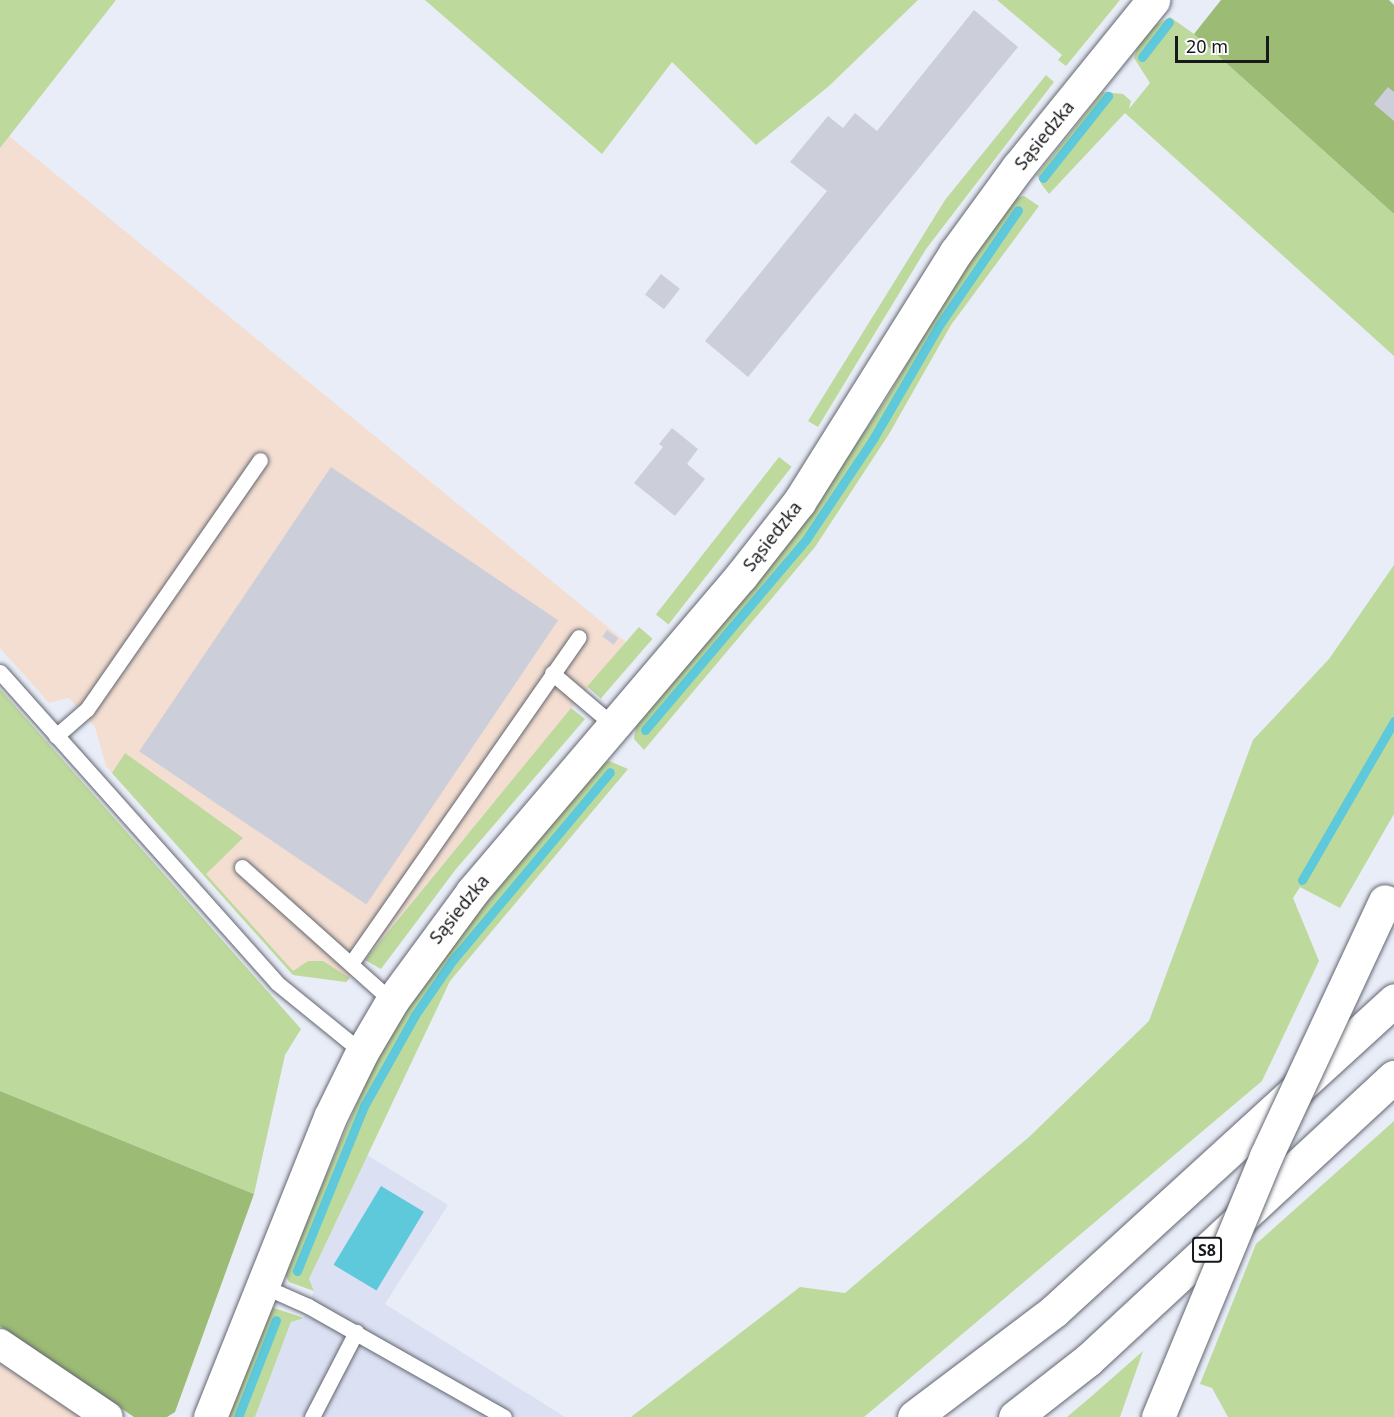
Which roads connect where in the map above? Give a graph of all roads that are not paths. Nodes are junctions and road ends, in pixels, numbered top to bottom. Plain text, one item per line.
1 (1153, 0) edge
2 (260, 460) dead end
3 (579, 637) dead end
4 (0, 672) edge
5 (552, 673) junction
6 (613, 725) junction
7 (56, 736) junction
8 (242, 867) dead end
9 (1389, 893) edge
10 (352, 962) junction
11 (1394, 1000) edge
12 (392, 1001) junction
13 (362, 1052) junction
14 (1394, 1077) edge
15 (263, 1286) junction
16 (356, 1332) junction
17 (0, 1344) edge
18 (108, 1417) edge
19 (210, 1417) edge
20 (312, 1417) edge
21 (504, 1417) edge
22 (914, 1417) edge
23 (1015, 1417) edge
24 (1158, 1417) edge

1 - 6 main road, Sąsiedzka
2 - 7 lane
3 - 5 lane
4 - 7 lane
5 - 6 lane
5 - 10 lane
6 - 12 main road, Sąsiedzka
7 - 13 lane
8 - 10 lane
9 - 24 main road, bridge
10 - 12 lane
11 - 22 main road
12 - 13 main road, Sąsiedzka
13 - 15 main road, Sąsiedzka
14 - 23 main road, S8
15 - 16 lane
15 - 19 main road, Sąsiedzka
16 - 20 lane
16 - 21 lane
17 - 18 street

